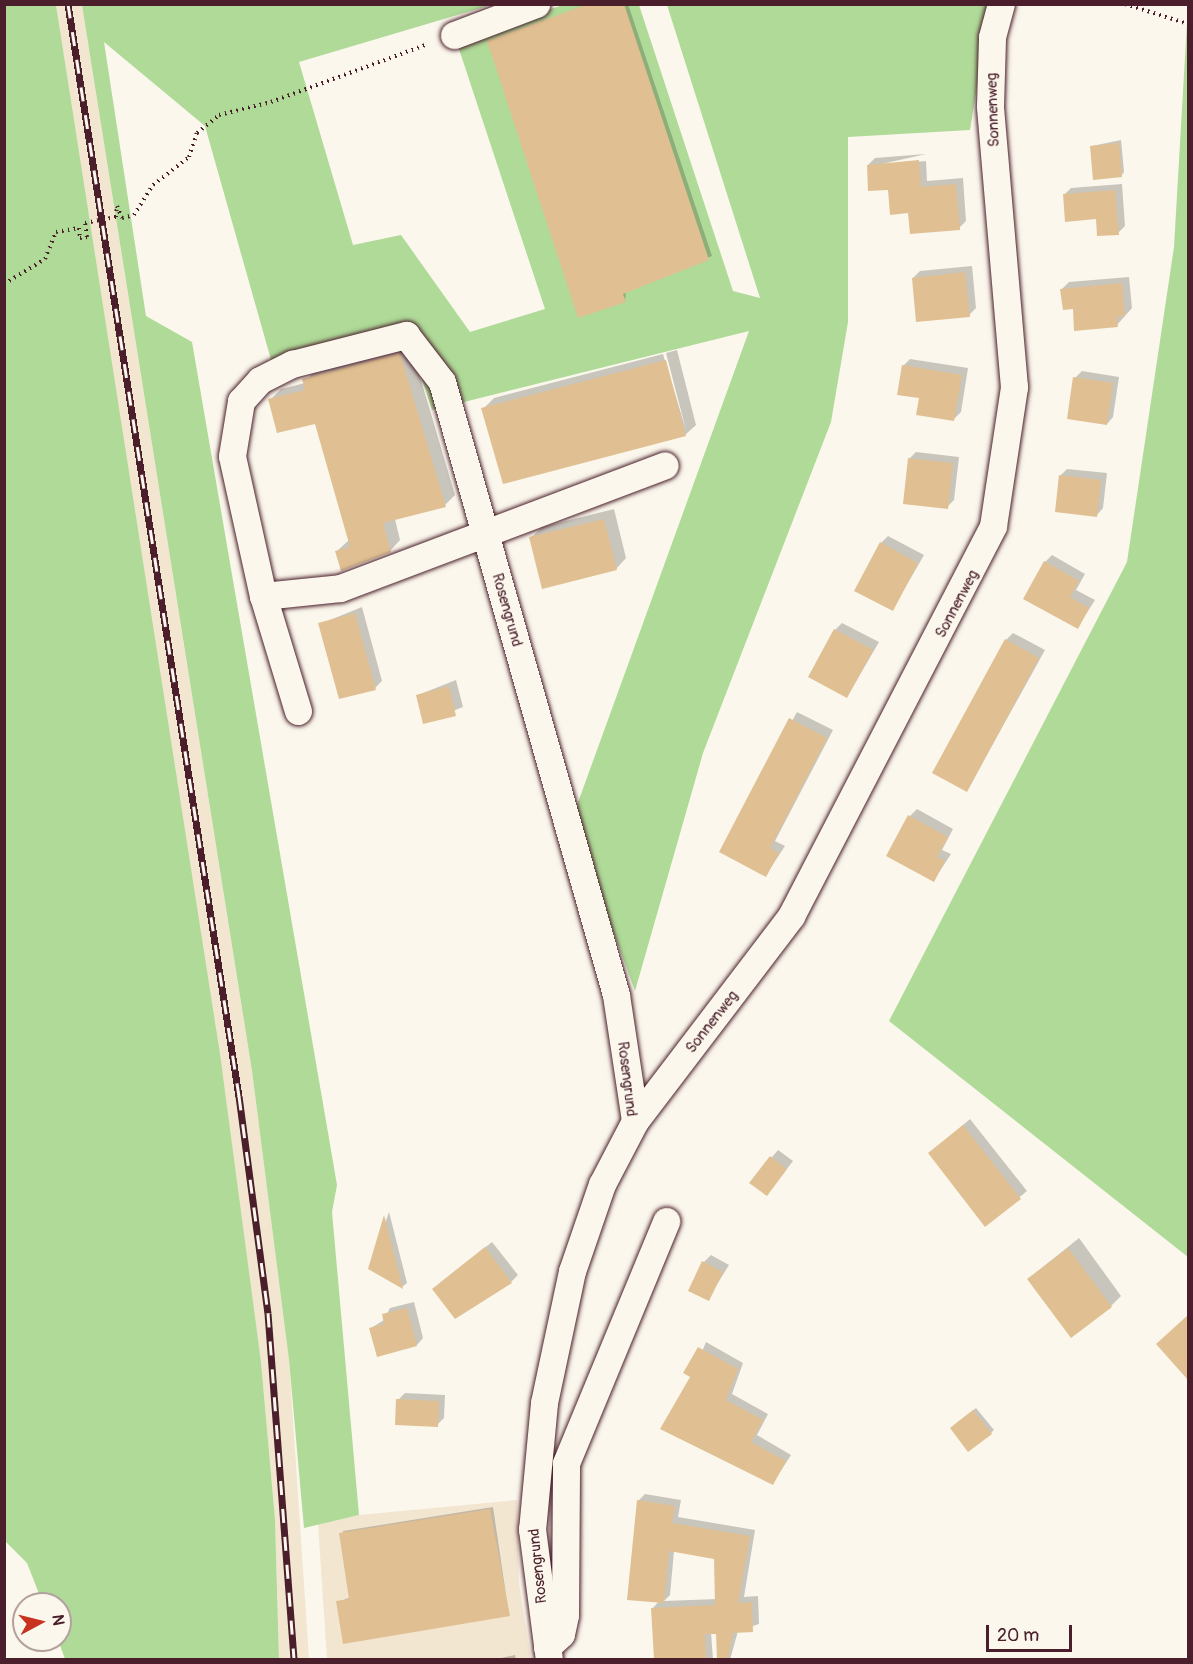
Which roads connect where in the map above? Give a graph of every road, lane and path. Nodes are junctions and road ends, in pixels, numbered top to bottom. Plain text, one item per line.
1 (536, 4) edge
2 (1001, 4) edge
3 (1125, 4) edge
4 (1188, 24) edge
5 (454, 35) joint
6 (4, 284) edge
7 (665, 465) dead end
8 (486, 537) junction
9 (263, 596) junction
10 (298, 711) dead end
11 (635, 1121) junction
12 (666, 1221) dead end
13 (548, 1653) edge

1 - 5 street
2 - 11 street, Sonnenweg
3 - 4 path
5 - 6 path
7 - 8 street
8 - 9 street
8 - 9 street, Rosengrund
8 - 11 street, Rosengrund
9 - 10 street
11 - 13 street, Rosengrund
12 - 13 street

